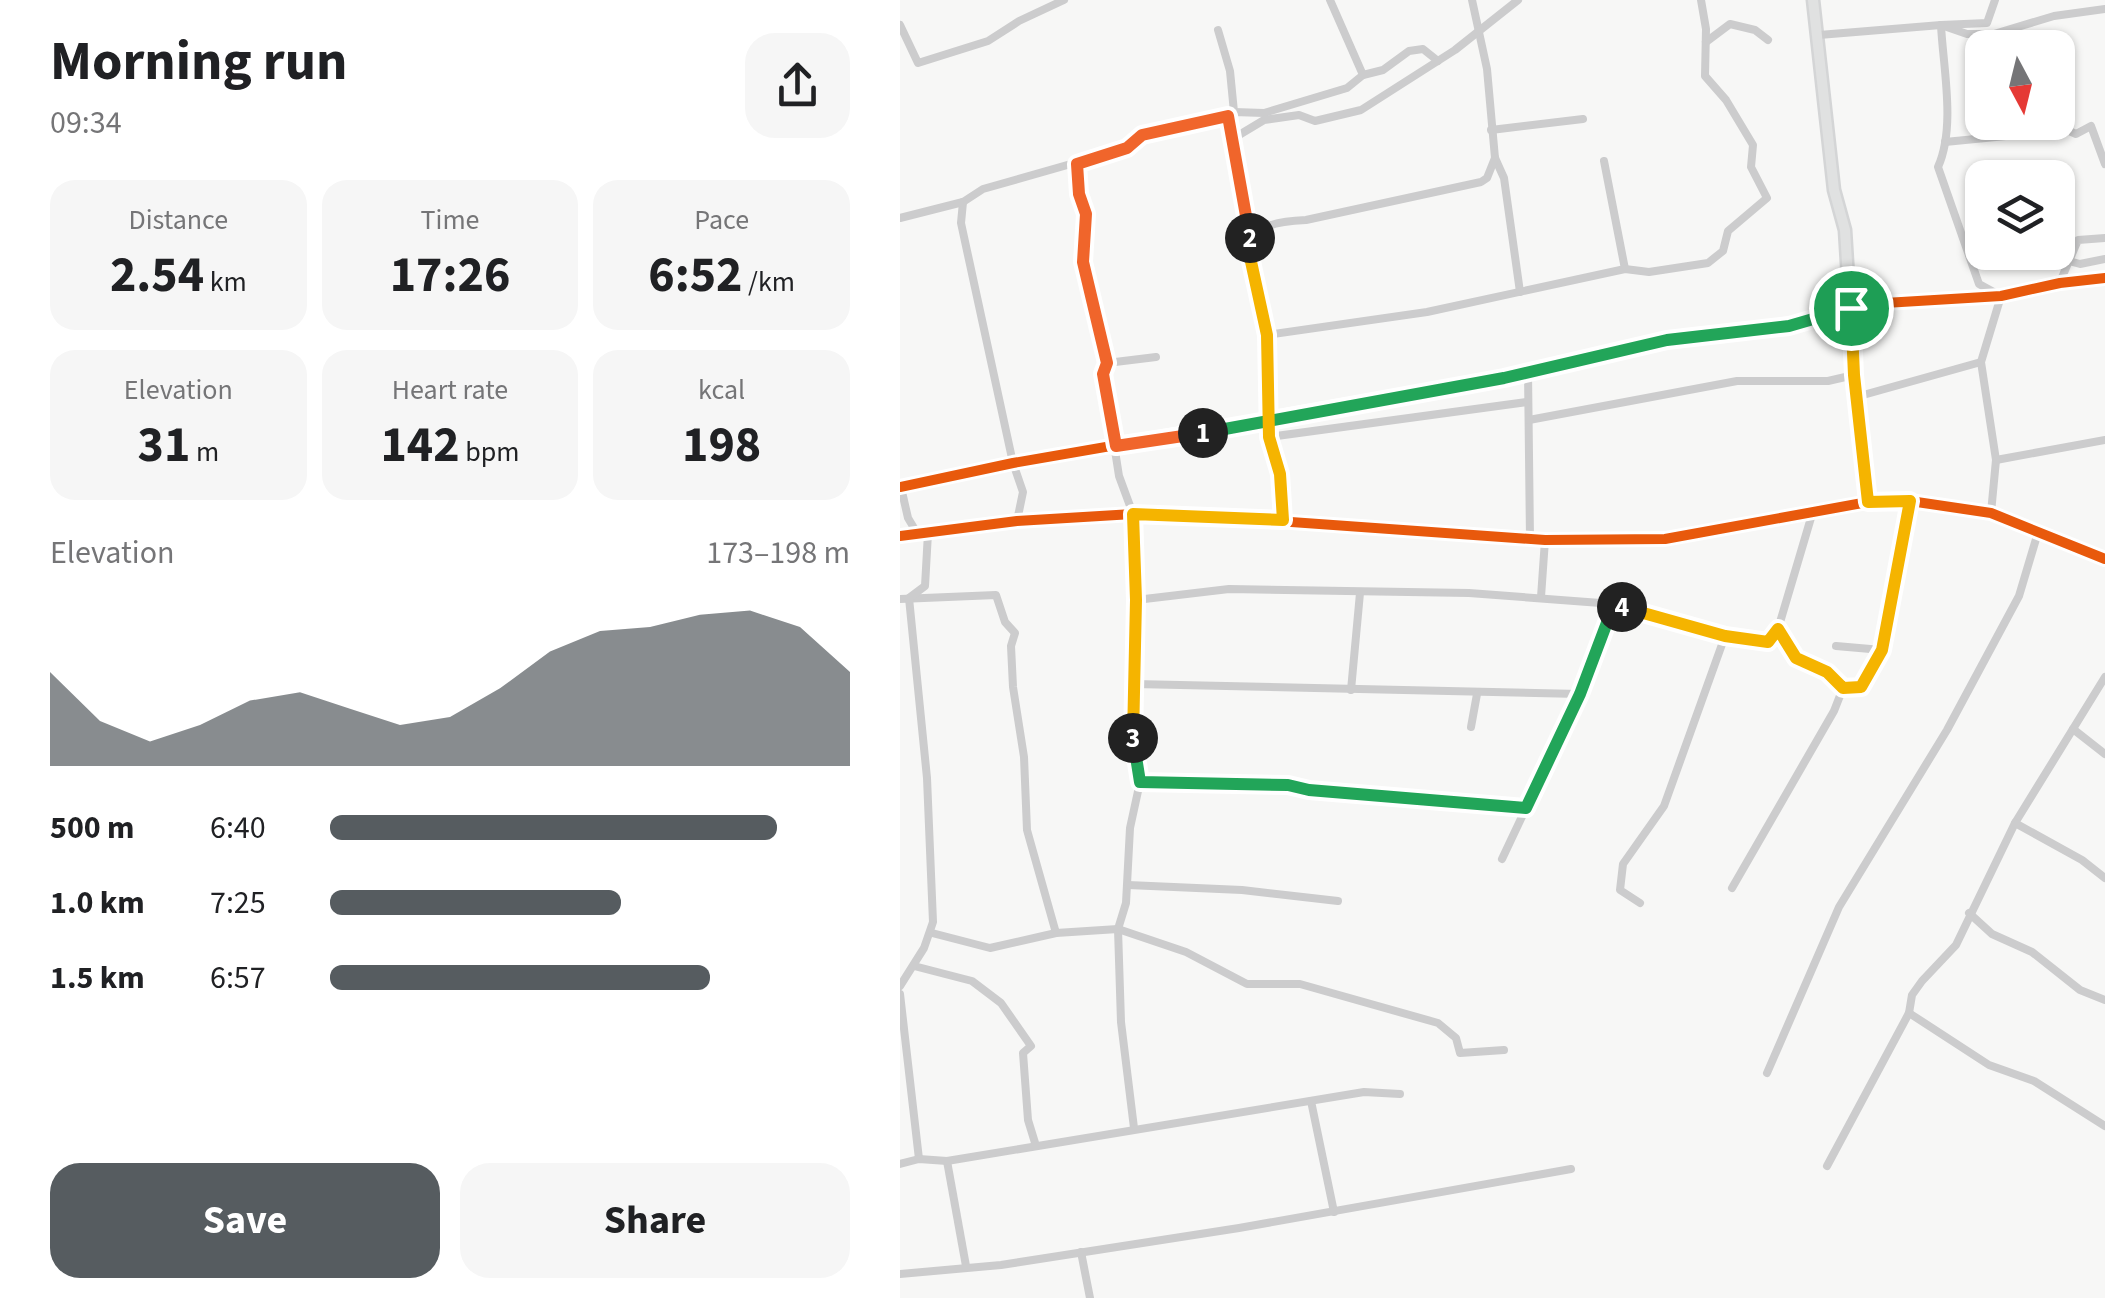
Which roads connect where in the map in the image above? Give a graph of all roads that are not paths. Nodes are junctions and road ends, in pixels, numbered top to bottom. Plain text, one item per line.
1 (1064, 0) edge
2 (1330, 0) edge
3 (1472, 0) edge
4 (1518, 0) edge
5 (1701, 0) edge
6 (1813, 0) edge
7 (1995, 0) edge
8 (2105, 10) edge
9 (1941, 24) junction
10 (900, 25) edge
11 (1218, 30) dead end
12 (1476, 34) junction
13 (1819, 35) junction
14 (1768, 40) dead end
15 (1706, 42) junction
16 (1438, 61) junction
17 (1363, 76) junction
18 (1356, 84) junction
19 (1378, 96) junction
20 (1231, 114) junction
21 (1583, 119) dead end
22 (2105, 124) edge
23 (2092, 126) junction
24 (1492, 130) junction
25 (1945, 142) junction
26 (1235, 146) junction
27 (1495, 158) junction
28 (1604, 161) dead end
29 (1077, 164) junction
30 (2105, 164) edge
31 (962, 202) junction
32 (900, 218) edge
33 (2105, 238) edge
34 (1251, 243) junction
35 (2075, 247) edge
36 (2105, 260) edge
37 (2075, 262) edge
38 (1626, 269) junction
39 (2065, 270) edge
40 (2105, 278) edge
41 (2060, 282) junction
42 (1520, 292) junction
43 (2001, 296) junction
44 (1851, 308) junction
45 (1267, 335) junction
46 (1156, 356) dead end
47 (1982, 362) junction
48 (1107, 363) junction
49 (1528, 372) junction
50 (1854, 375) junction
51 (1856, 397) junction
52 (1527, 402) junction
53 (1268, 418) junction
54 (1529, 420) junction
55 (1269, 437) junction
56 (2105, 440) edge
57 (1116, 446) junction
58 (1996, 460) junction
59 (1013, 463) junction
60 (900, 485) edge
61 (1910, 501) junction
62 (1868, 502) junction
63 (1814, 511) junction
64 (1992, 513) junction
65 (1133, 514) junction
66 (1283, 520) junction
67 (1017, 521) junction
68 (2039, 529) junction
69 (928, 532) junction
70 (917, 533) junction
71 (900, 536) edge
72 (1530, 539) junction
73 (1546, 540) junction
74 (2105, 559) edge
75 (1360, 593) junction
76 (1540, 597) junction
77 (904, 599) edge
78 (1136, 600) junction
79 (1614, 604) junction
80 (1778, 629) junction
81 (1725, 636) junction
82 (1836, 646) dead end
83 (1882, 650) junction
84 (2105, 677) edge
85 (1134, 684) junction
86 (1843, 688) junction
87 (1351, 690) junction
88 (1477, 694) junction
89 (1580, 694) junction
90 (1471, 727) dead end
91 (2073, 729) junction
92 (2105, 754) edge
93 (1140, 782) junction
94 (1526, 808) junction
95 (2015, 823) junction
96 (1502, 859) dead end
97 (1033, 860) junction
98 (1020, 864) dead end
99 (2105, 878) edge
100 (1128, 885) junction
101 (1732, 888) dead end
102 (1338, 901) dead end
103 (1640, 903) dead end
104 (1970, 913) junction
105 (1118, 928) junction
106 (1056, 932) junction
107 (932, 933) junction
108 (914, 966) junction
109 (900, 986) edge
110 (900, 994) edge
111 (2105, 1000) edge
112 (1908, 1012) junction
113 (1504, 1050) dead end
114 (1767, 1074) dead end
115 (1400, 1094) dead end
116 (1311, 1101) junction
117 (2105, 1126) edge
118 (1134, 1128) junction
119 (1036, 1146) junction
120 (919, 1159) junction
121 (947, 1160) junction
122 (900, 1164) edge
123 (1827, 1166) dead end
124 (1571, 1169) dead end
125 (1334, 1212) junction
126 (1081, 1252) junction
127 (966, 1266) junction
128 (900, 1274) edge
129 (1090, 1298) edge

1 - 10 street
2 - 17 street
3 - 12 street
4 - 12 street
5 - 15 street
6 - 13 street
7 - 9 street
8 - 9 street
9 - 13 street
9 - 25 street
11 - 20 street
12 - 16 street
12 - 24 street
13 - 44 street
14 - 15 street
15 - 38 street
16 - 17 street
16 - 19 street
17 - 18 street
18 - 19 street
18 - 20 street
19 - 26 street
20 - 26 street
20 - 29 street
21 - 24 street
22 - 23 street
23 - 25 street
23 - 30 street
24 - 27 street
25 - 43 street
26 - 34 street
27 - 34 street
27 - 42 street
28 - 38 street
29 - 31 street
29 - 48 street
31 - 32 street
31 - 59 street
33 - 35 street
34 - 45 street
36 - 37 street
38 - 42 street
39 - 41 street
40 - 41 street
41 - 43 street
42 - 45 street
43 - 44 street
43 - 47 street
44 - 49 street
44 - 50 street
45 - 53 street
46 - 48 street
47 - 51 street
47 - 58 street
48 - 57 street
49 - 52 street
49 - 53 street
50 - 51 street
50 - 54 street
51 - 62 street
52 - 54 street
52 - 55 street
53 - 55 street
53 - 57 street
54 - 72 street
55 - 66 street
56 - 58 street
57 - 59 street
57 - 65 street
58 - 64 street
59 - 60 street
59 - 67 street
60 - 70 street
61 - 62 street
61 - 64 street
61 - 83 street
62 - 63 street
63 - 73 street
63 - 80 street
64 - 68 street
65 - 66 street
65 - 67 street
65 - 78 street
66 - 72 street
67 - 69 street
68 - 74 street
68 - 114 street
69 - 70 street
69 - 77 street
70 - 71 street
72 - 73 street
73 - 76 street
75 - 76 street
75 - 78 street
75 - 87 street
76 - 79 street
77 - 97 street
77 - 107 street
78 - 85 street
79 - 81 street
79 - 89 street
80 - 81 street
80 - 86 street
81 - 103 street
82 - 83 street
83 - 86 street
84 - 91 street
85 - 87 street
85 - 93 street
86 - 101 street
87 - 88 street
88 - 89 street
88 - 90 street
89 - 94 street
91 - 92 street
91 - 95 street
93 - 94 street
93 - 100 street
94 - 96 street
95 - 99 street
95 - 104 street
97 - 98 street
97 - 106 street
100 - 102 street
100 - 105 street
104 - 111 street
104 - 112 street
105 - 106 street
105 - 113 street
105 - 118 street
106 - 107 street
107 - 108 street
108 - 109 street
108 - 119 street
110 - 120 street
112 - 117 street
112 - 123 street
115 - 116 street
116 - 118 street
116 - 125 street
118 - 119 street
119 - 121 street
120 - 121 street
120 - 122 street
121 - 127 street
124 - 125 street
125 - 126 street
126 - 127 street
126 - 129 street
127 - 128 street

